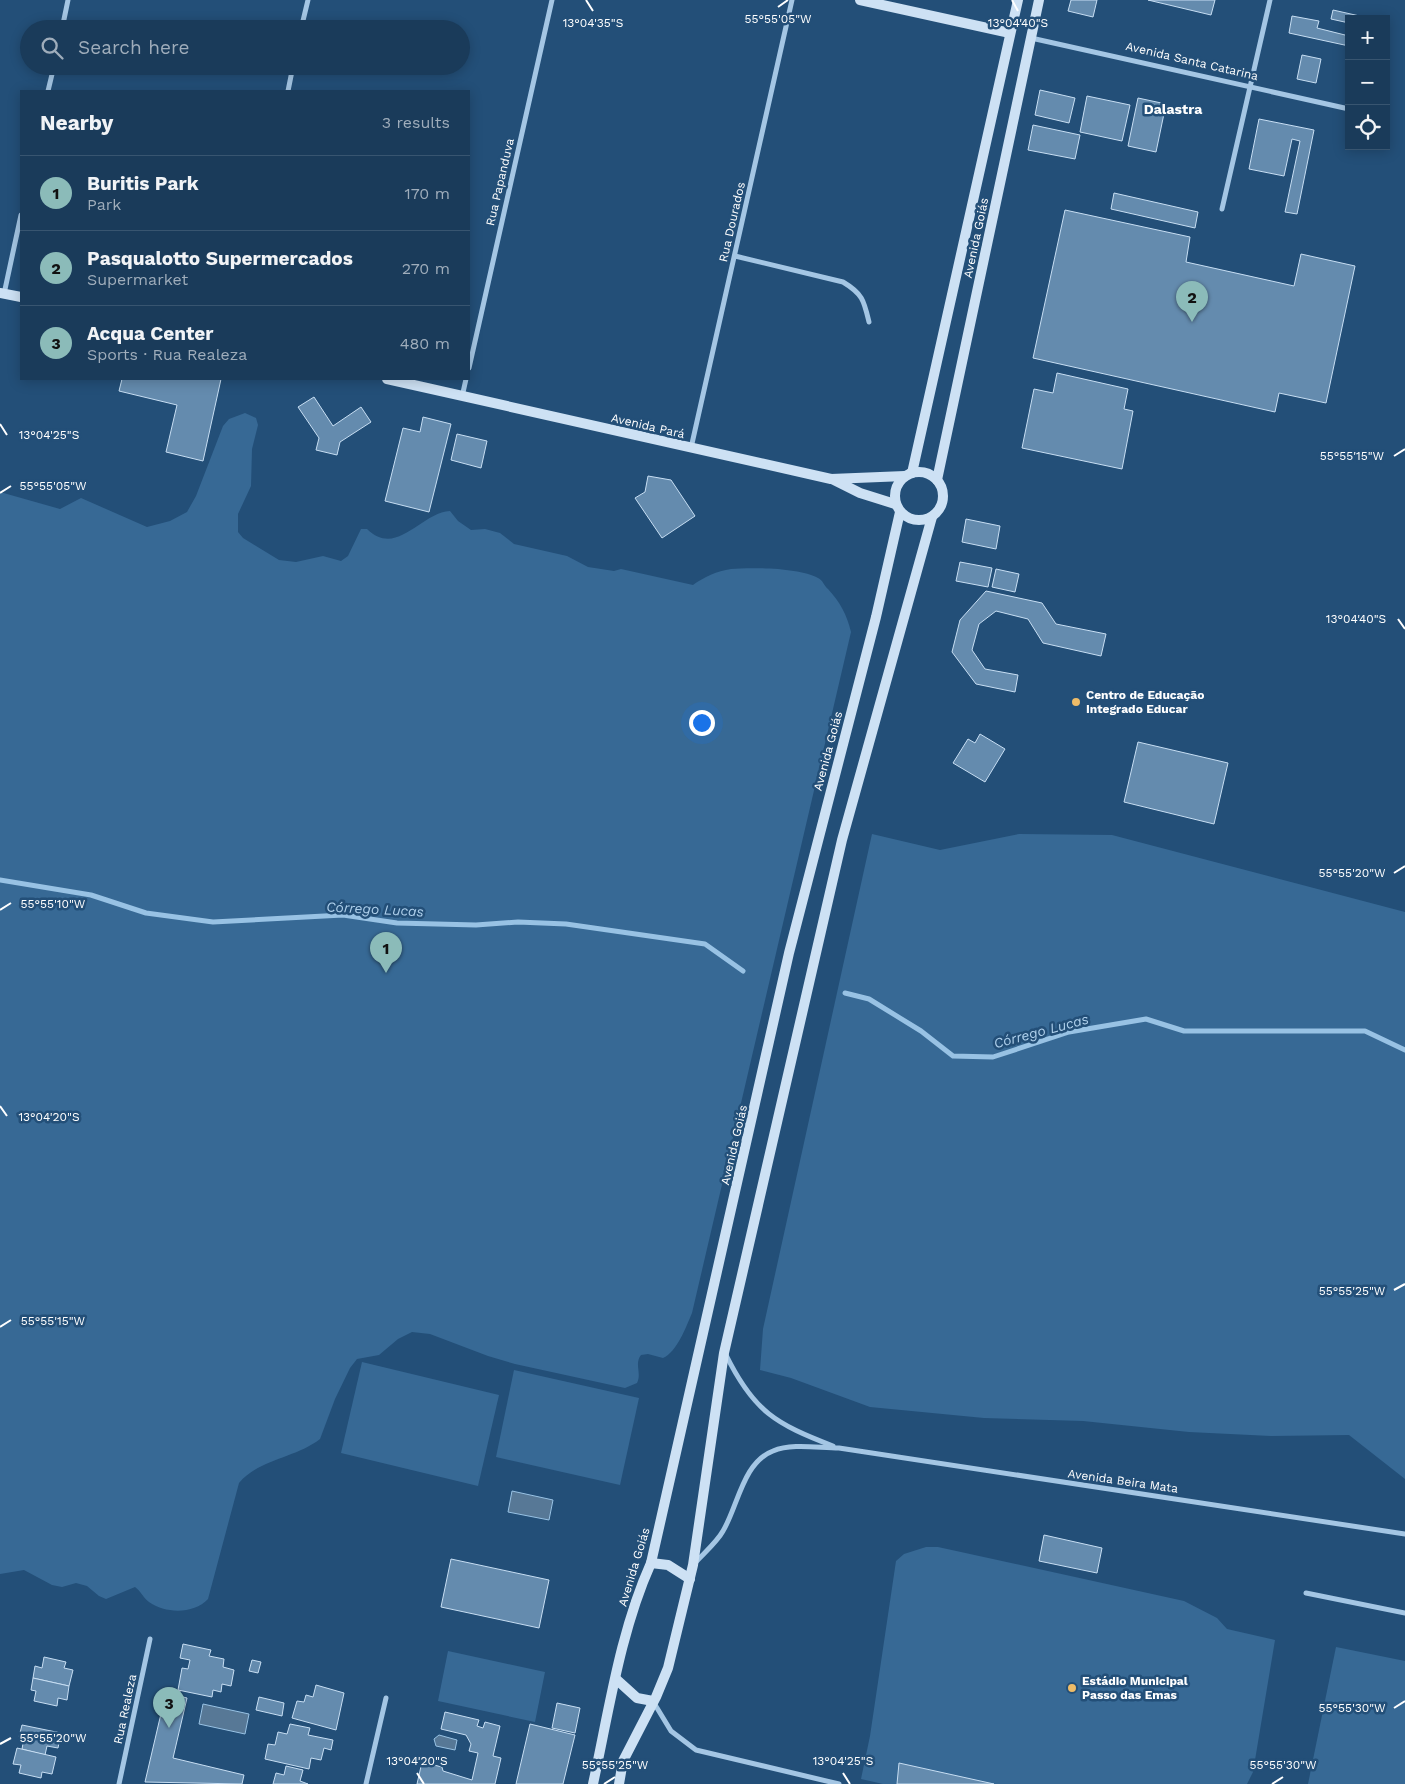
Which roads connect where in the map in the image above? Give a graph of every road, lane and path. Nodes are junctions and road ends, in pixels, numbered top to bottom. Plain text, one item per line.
1 (68, 0) edge
2 (308, 0) edge
3 (552, 0) edge
4 (792, 0) edge
5 (860, 0) edge
6 (1018, 0) edge
7 (1039, 0) edge
8 (1270, 0) edge
9 (64, 20) edge
10 (303, 20) edge
11 (1010, 33) junction
12 (1031, 38) junction
13 (52, 75) edge
14 (291, 75) edge
15 (1250, 87) junction
16 (48, 90) edge
17 (288, 90) edge
18 (1345, 108) edge
19 (1222, 209) dead end
20 (20, 219) edge
21 (735, 256) junction
22 (2, 293) edge
23 (20, 297) edge
24 (869, 322) dead end
25 (470, 364) edge
26 (391, 380) edge
27 (466, 380) edge
28 (462, 397) junction
29 (691, 448) junction
30 (908, 474) junction
31 (831, 479) junction
32 (938, 480) junction
33 (897, 508) junction
34 (932, 517) junction
35 (724, 1353) junction
36 (839, 1448) junction
37 (1405, 1534) edge
38 (651, 1563) junction
39 (693, 1565) junction
40 (690, 1579) junction
41 (1306, 1593) dead end
42 (1405, 1613) edge
43 (150, 1639) dead end
44 (616, 1680) junction
45 (386, 1698) dead end
46 (653, 1701) junction
47 (119, 1784) edge
48 (366, 1784) edge
49 (593, 1784) edge
50 (619, 1784) edge
51 (839, 1784) edge

1 - 9 street
2 - 10 street
3 - 25 street, Rua Papanduva
4 - 21 street, Rua Dourados
5 - 11 main road
6 - 11 main road, Avenida Goiás
7 - 12 main road, Avenida Goiás
8 - 15 street
11 - 30 main road, Avenida Goiás
12 - 15 street, Avenida Santa Catarina
12 - 32 main road, Avenida Goiás
13 - 16 street
14 - 17 street
15 - 18 street, Avenida Santa Catarina
15 - 19 street
20 - 22 street
21 - 24 street
21 - 29 street, Rua Dourados
22 - 23 main road
26 - 28 main road, Avenida Pará
27 - 28 street
28 - 29 main road, Avenida Pará
29 - 31 main road, Avenida Pará
30 - 31 main road, Avenida Pará
30 - 32 main road
30 - 33 main road
31 - 33 main road
32 - 34 main road
33 - 34 main road
33 - 38 main road, Avenida Goiás
34 - 35 main road
35 - 36 street, Avenida Beira Mata
35 - 39 main road
36 - 37 street, Avenida Beira Mata
36 - 39 street, Avenida Beira Mata
38 - 40 main road
38 - 44 main road, Avenida Goiás
39 - 40 main road
40 - 46 main road
41 - 42 street
43 - 47 street, Rua Realeza
44 - 46 main road
44 - 49 main road, Avenida Goiás
45 - 48 street
46 - 50 main road
46 - 51 street

